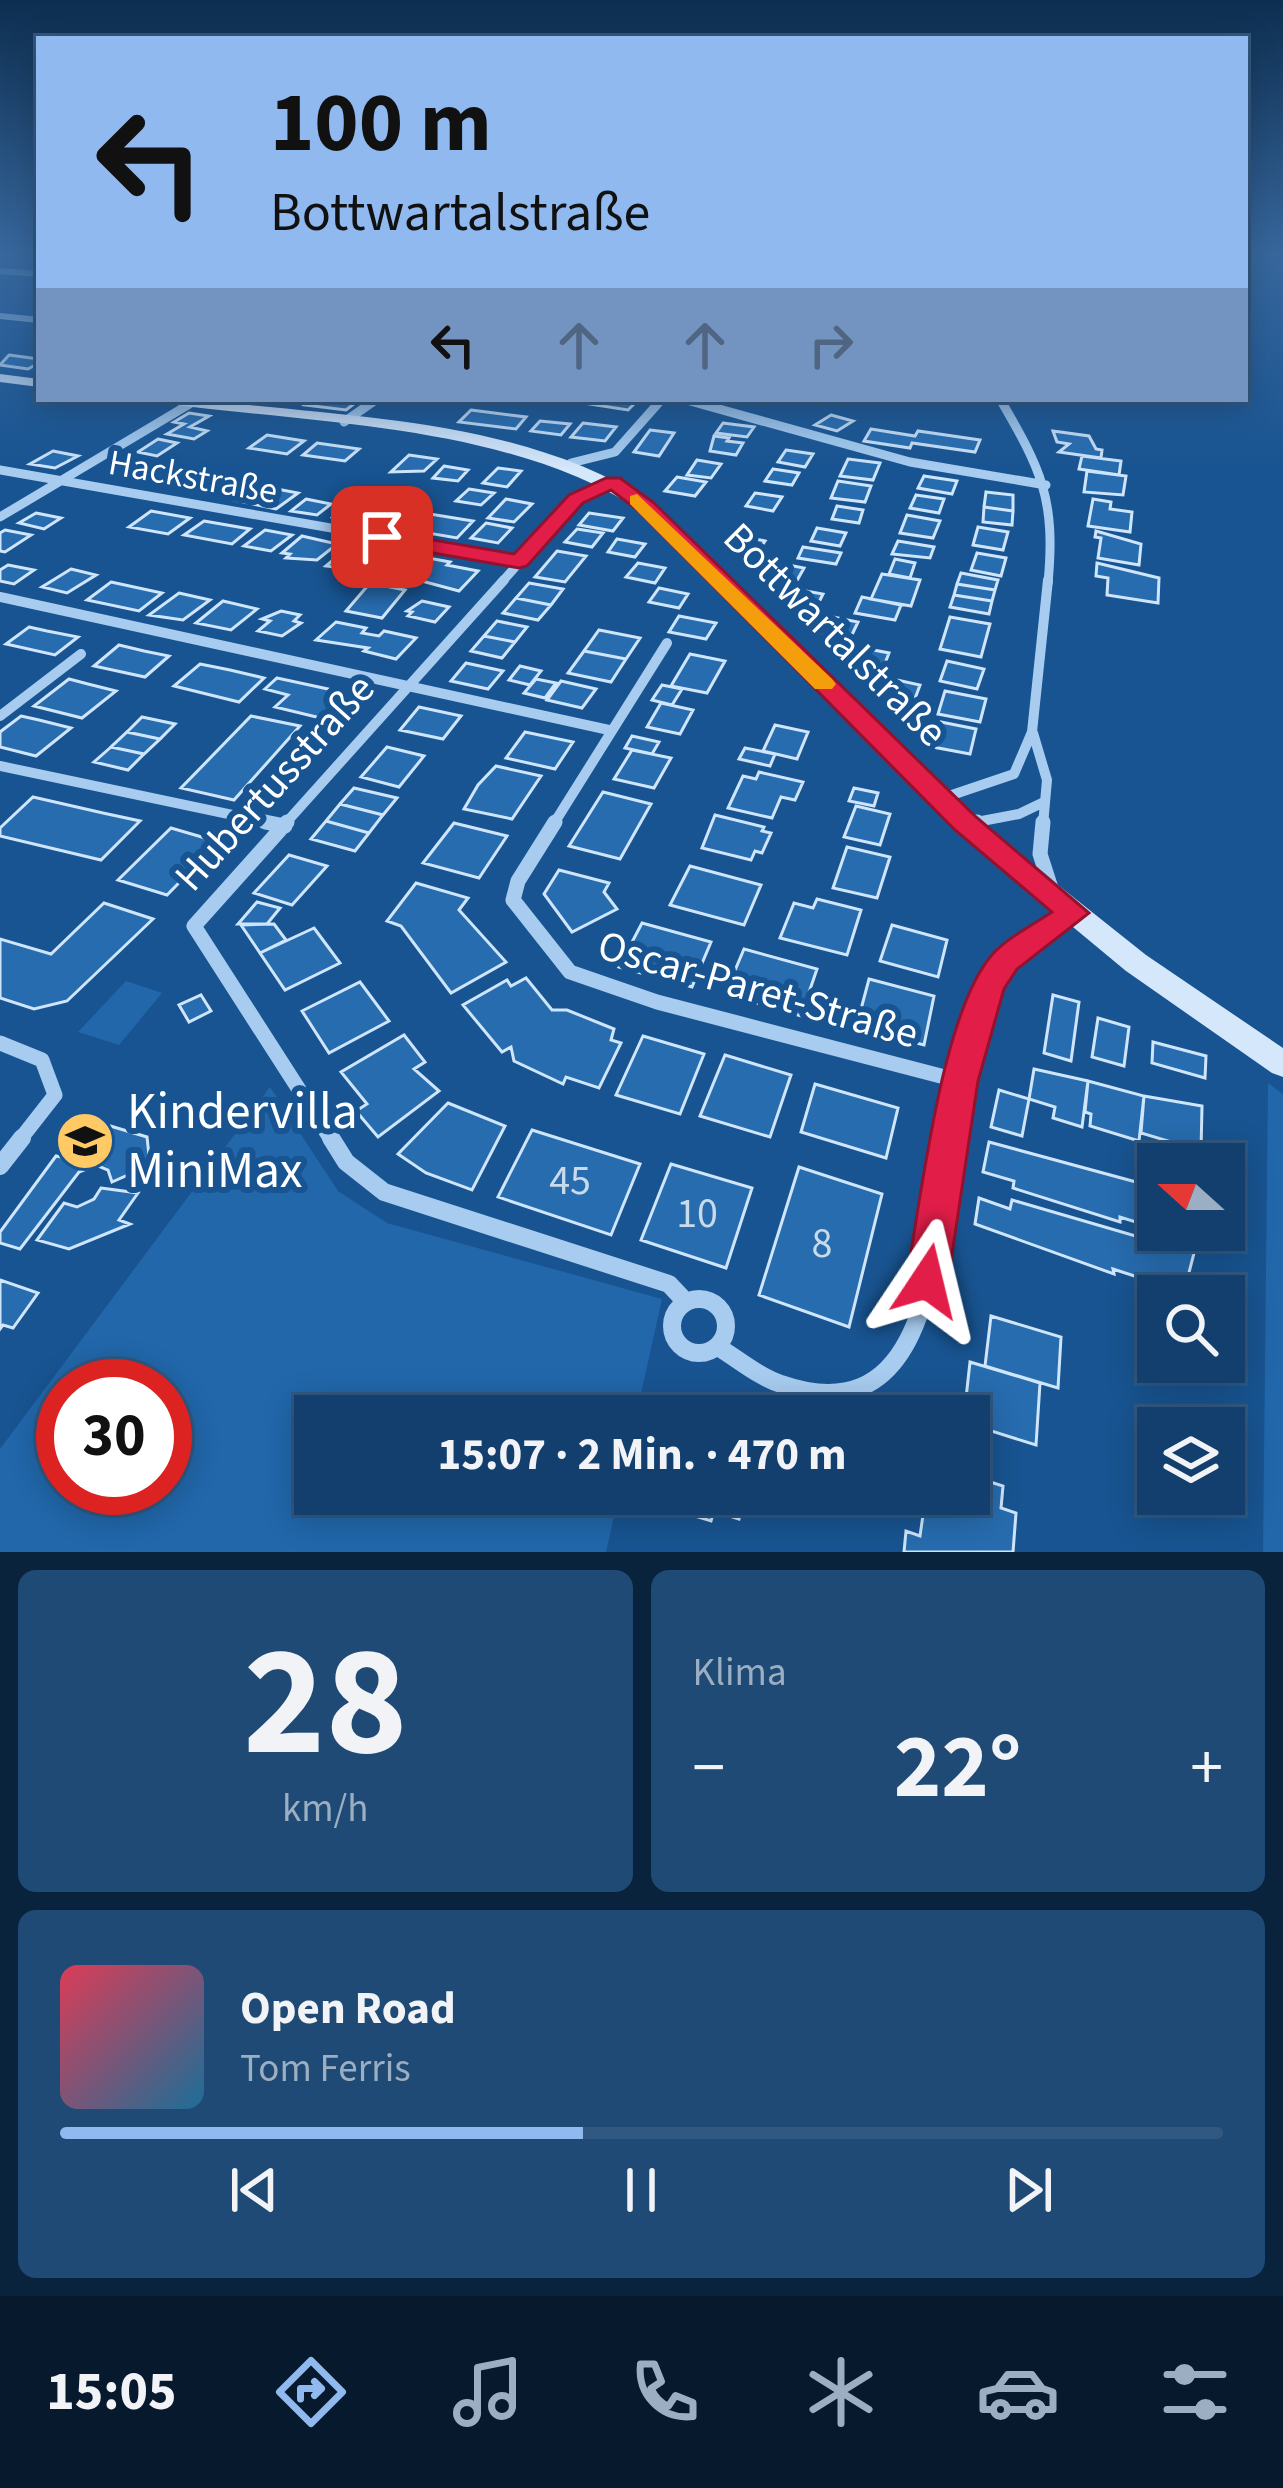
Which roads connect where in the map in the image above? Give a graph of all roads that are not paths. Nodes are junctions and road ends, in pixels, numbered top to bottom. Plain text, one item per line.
1 (0, 378) edge
2 (36, 383) edge
3 (193, 402) edge
4 (202, 402) edge
5 (373, 402) edge
6 (659, 402) edge
7 (694, 402) edge
8 (1002, 402) edge
9 (344, 422) junction
10 (572, 463) junction
11 (0, 470) edge
12 (61, 481) junction
13 (613, 482) junction
14 (1046, 485) junction
15 (0, 517) edge
16 (519, 561) junction
17 (0, 597) edge
18 (667, 643) dead end
19 (81, 654) dead end
20 (410, 687) junction
21 (0, 716) edge
22 (609, 730) junction
23 (1032, 732) junction
24 (0, 766) edge
25 (940, 800) junction
26 (1044, 802) junction
27 (965, 824) junction
28 (285, 826) junction
29 (1064, 905) junction
30 (0, 1043) edge
31 (1283, 1064) edge
32 (960, 1081) junction
33 (0, 1166) edge
34 (686, 1302) junction
35 (718, 1346) junction

1 - 2 main road
3 - 12 street
4 - 9 main road, Bottwartalstraße
5 - 9 street
6 - 10 street
7 - 14 street
8 - 14 street
9 - 10 main road, Bottwartalstraße
10 - 13 main road, Bottwartalstraße
11 - 12 street, Hackstraße
12 - 15 street
12 - 16 street, Hackstraße
13 - 16 street, Hubertusstraße
13 - 25 main road, Bottwartalstraße
14 - 23 street
16 - 20 street, Hubertusstraße
17 - 20 street
18 - 22 street, Oscar-Paret-Straße
19 - 21 street
20 - 22 street
20 - 28 street, Hubertusstraße
22 - 32 street, Oscar-Paret-Straße
23 - 25 street
23 - 26 street
24 - 28 street
25 - 27 main road, Bottwartalstraße
26 - 27 street
26 - 29 street
27 - 29 main road, Bottwartalstraße
28 - 34 street, Hubertusstraße
29 - 31 main road, Bottwartalstraße
29 - 32 street
30 - 33 street
32 - 35 street
34 - 35 street
34 - 35 street

